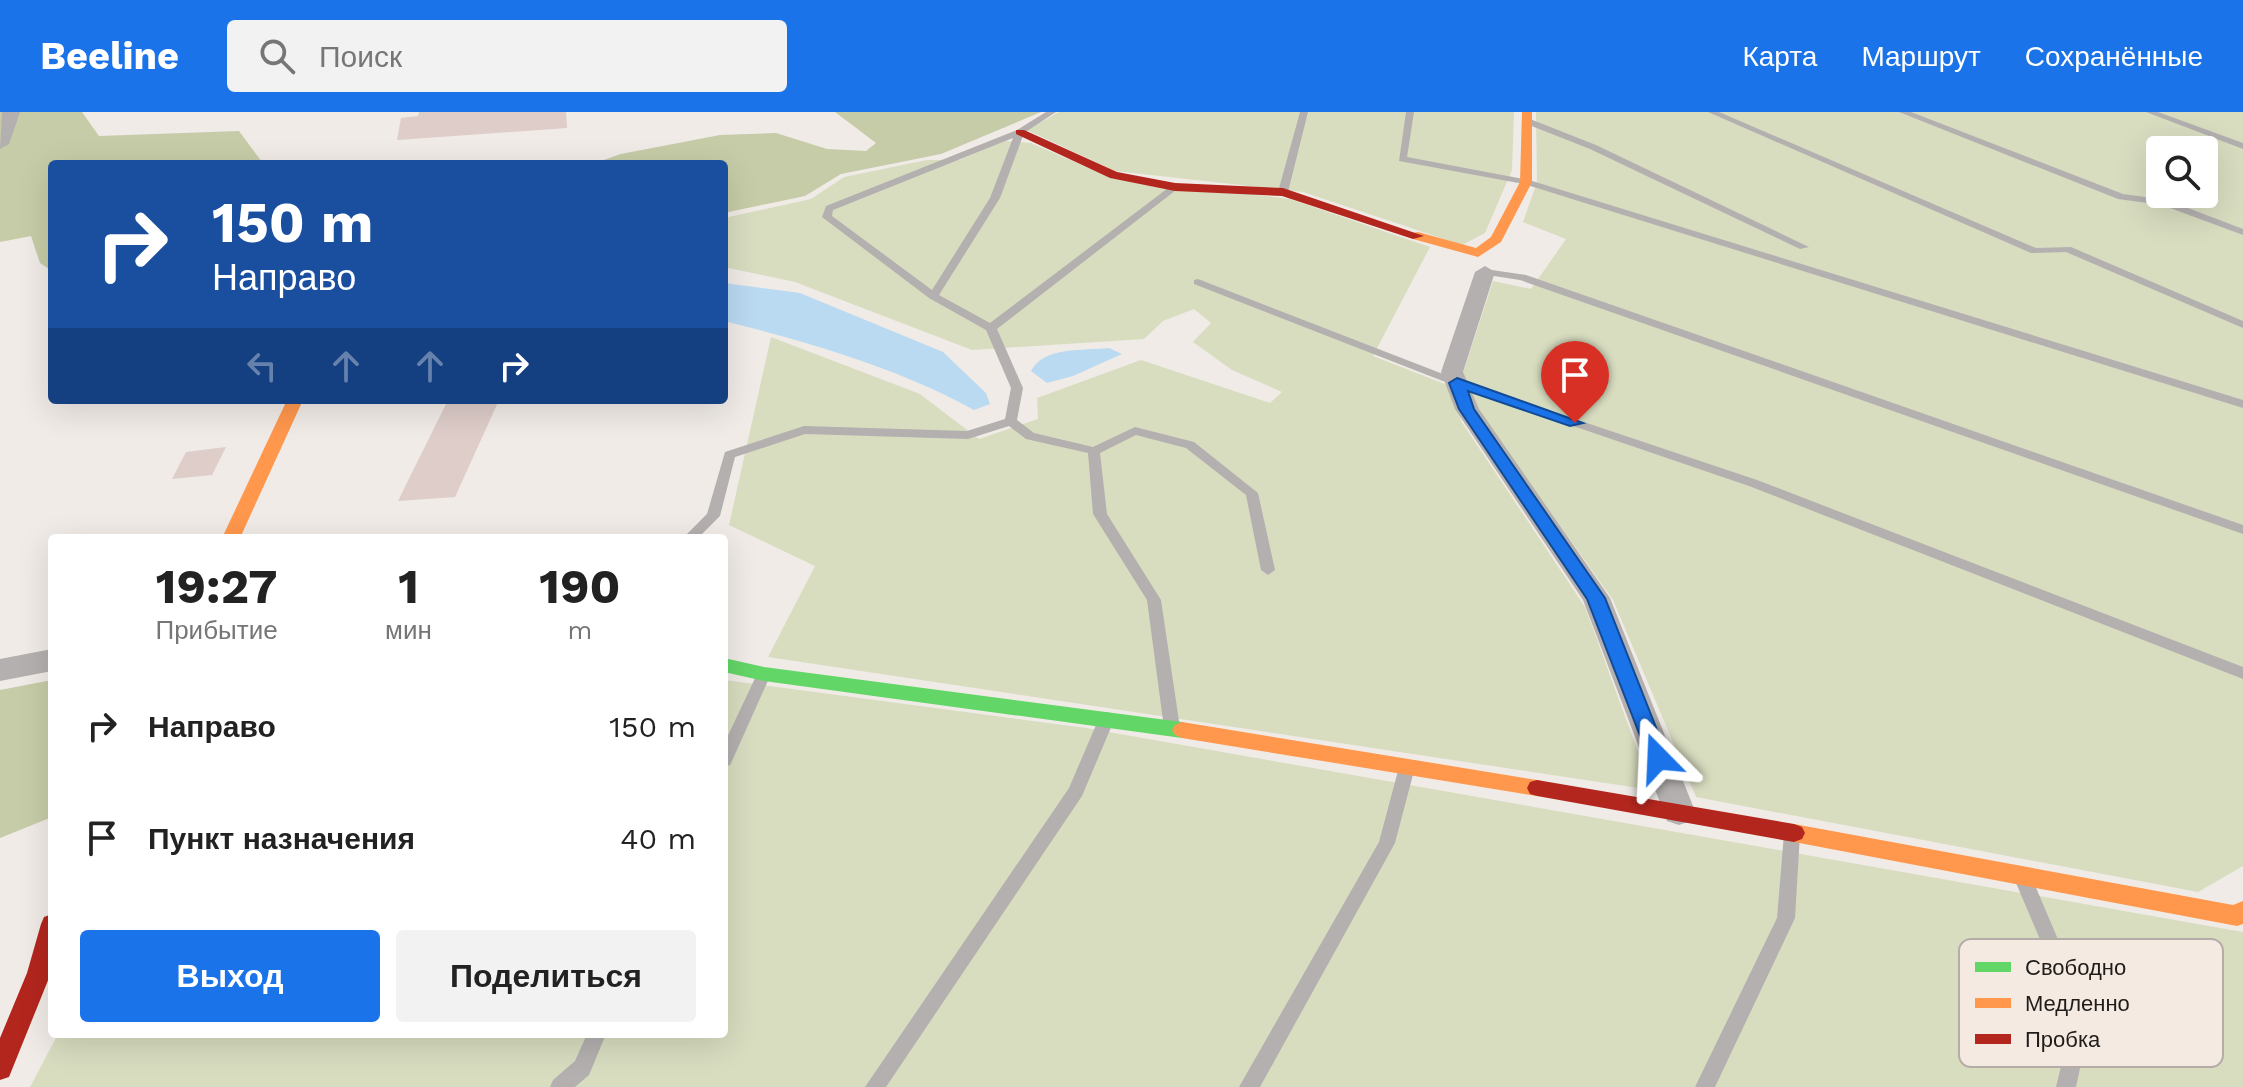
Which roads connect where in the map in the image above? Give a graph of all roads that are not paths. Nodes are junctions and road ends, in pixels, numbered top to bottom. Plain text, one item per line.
1 (11, 112) edge
2 (1052, 112) edge
3 (1304, 112) edge
4 (1410, 112) edge
5 (1712, 112) edge
6 (1903, 112) edge
7 (2150, 112) edge
8 (2185, 112) edge
9 (1527, 116) edge
10 (2168, 118) junction
11 (1020, 132) junction
12 (0, 144) edge
13 (2243, 146) edge
14 (1526, 182) junction
15 (1175, 187) junction
16 (1283, 192) junction
17 (2243, 232) edge
18 (1804, 247) dead end
19 (1485, 272) joint
20 (1198, 282) dead end
21 (933, 296) junction
22 (2243, 325) edge
23 (991, 328) junction
24 (1457, 383) junction
25 (293, 404) edge
26 (2243, 404) edge
27 (1011, 421) junction
28 (1094, 451) junction
29 (2243, 530) edge
30 (233, 534) edge
31 (694, 534) edge
32 (1268, 570) dead end
33 (48, 661) edge
34 (728, 666) edge
35 (0, 670) edge
36 (2243, 673) edge
37 (764, 674) junction
38 (1107, 718) junction
39 (1172, 728) junction
40 (728, 752) edge
41 (1407, 767) junction
42 (1679, 811) junction
43 (1792, 833) junction
44 (2022, 876) junction
45 (2241, 915) edge
46 (48, 939) edge
47 (2049, 939) edge
48 (595, 1038) edge
49 (2071, 1067) edge
50 (0, 1068) edge
51 (560, 1087) edge
52 (875, 1087) edge
53 (1249, 1087) edge
54 (1705, 1087) edge
55 (2066, 1087) edge

1 - 12 street
2 - 11 lane
3 - 16 lane
4 - 14 lane
5 - 22 lane
6 - 17 lane
7 - 10 lane
8 - 10 lane
9 - 14 street
9 - 18 lane
10 - 13 lane
11 - 15 street
11 - 21 lane
11 - 21 lane
14 - 16 street
14 - 26 lane
15 - 16 street
15 - 23 lane
19 - 24 street
19 - 29 lane
20 - 24 lane
21 - 23 lane
23 - 27 lane
24 - 36 lane
24 - 42 street
25 - 30 street
27 - 28 lane
27 - 31 lane
28 - 32 lane
28 - 39 lane
33 - 35 street
34 - 37 street
37 - 38 street
37 - 40 lane
38 - 39 street
38 - 52 lane
39 - 41 street
41 - 42 street
41 - 53 lane
42 - 43 street
43 - 44 street
43 - 54 lane
44 - 45 street
44 - 47 lane
46 - 50 street
48 - 51 lane
49 - 55 lane

